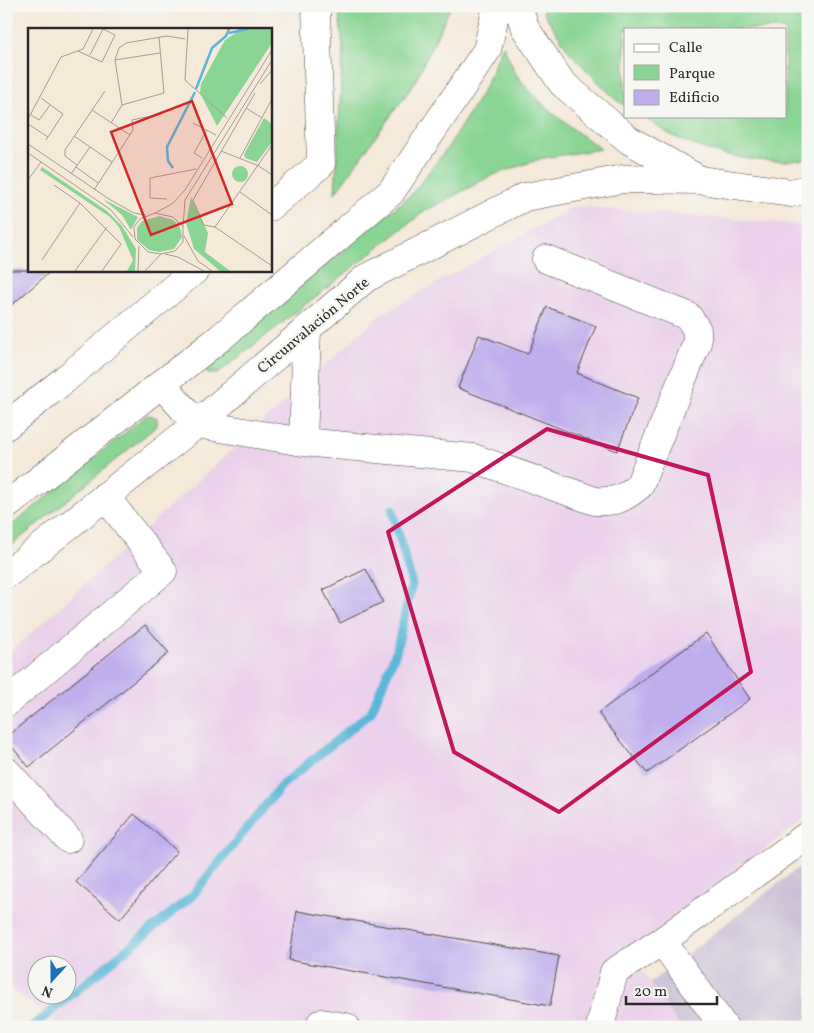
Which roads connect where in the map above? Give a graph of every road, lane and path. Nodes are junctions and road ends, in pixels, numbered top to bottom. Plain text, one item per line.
1 (316, 6) edge
2 (497, 6) edge
3 (518, 6) edge
4 (700, 180) junction
5 (802, 195) edge
6 (271, 206) edge
7 (546, 259) dead end
8 (194, 271) edge
9 (307, 329) junction
10 (161, 384) junction
11 (197, 424) junction
12 (6, 426) edge
13 (303, 442) junction
14 (105, 496) junction
15 (6, 506) edge
16 (6, 575) edge
17 (6, 703) edge
18 (6, 771) edge
19 (808, 835) edge
20 (68, 840) dead end
21 (662, 941) junction
22 (600, 1027) edge
23 (724, 1027) edge

1 - 6 main road
2 - 10 main road
3 - 4 main road
4 - 5 main road
4 - 9 main road, Circunvalación Norte
7 - 13 main road
8 - 12 main road
9 - 11 main road, Circunvalación Norte
9 - 13 main road
10 - 11 main road
10 - 15 main road
11 - 13 main road
11 - 14 main road, Circunvalación Norte
14 - 16 main road, Circunvalación Norte
14 - 17 main road
18 - 20 main road
19 - 21 main road
21 - 22 main road
21 - 23 main road

